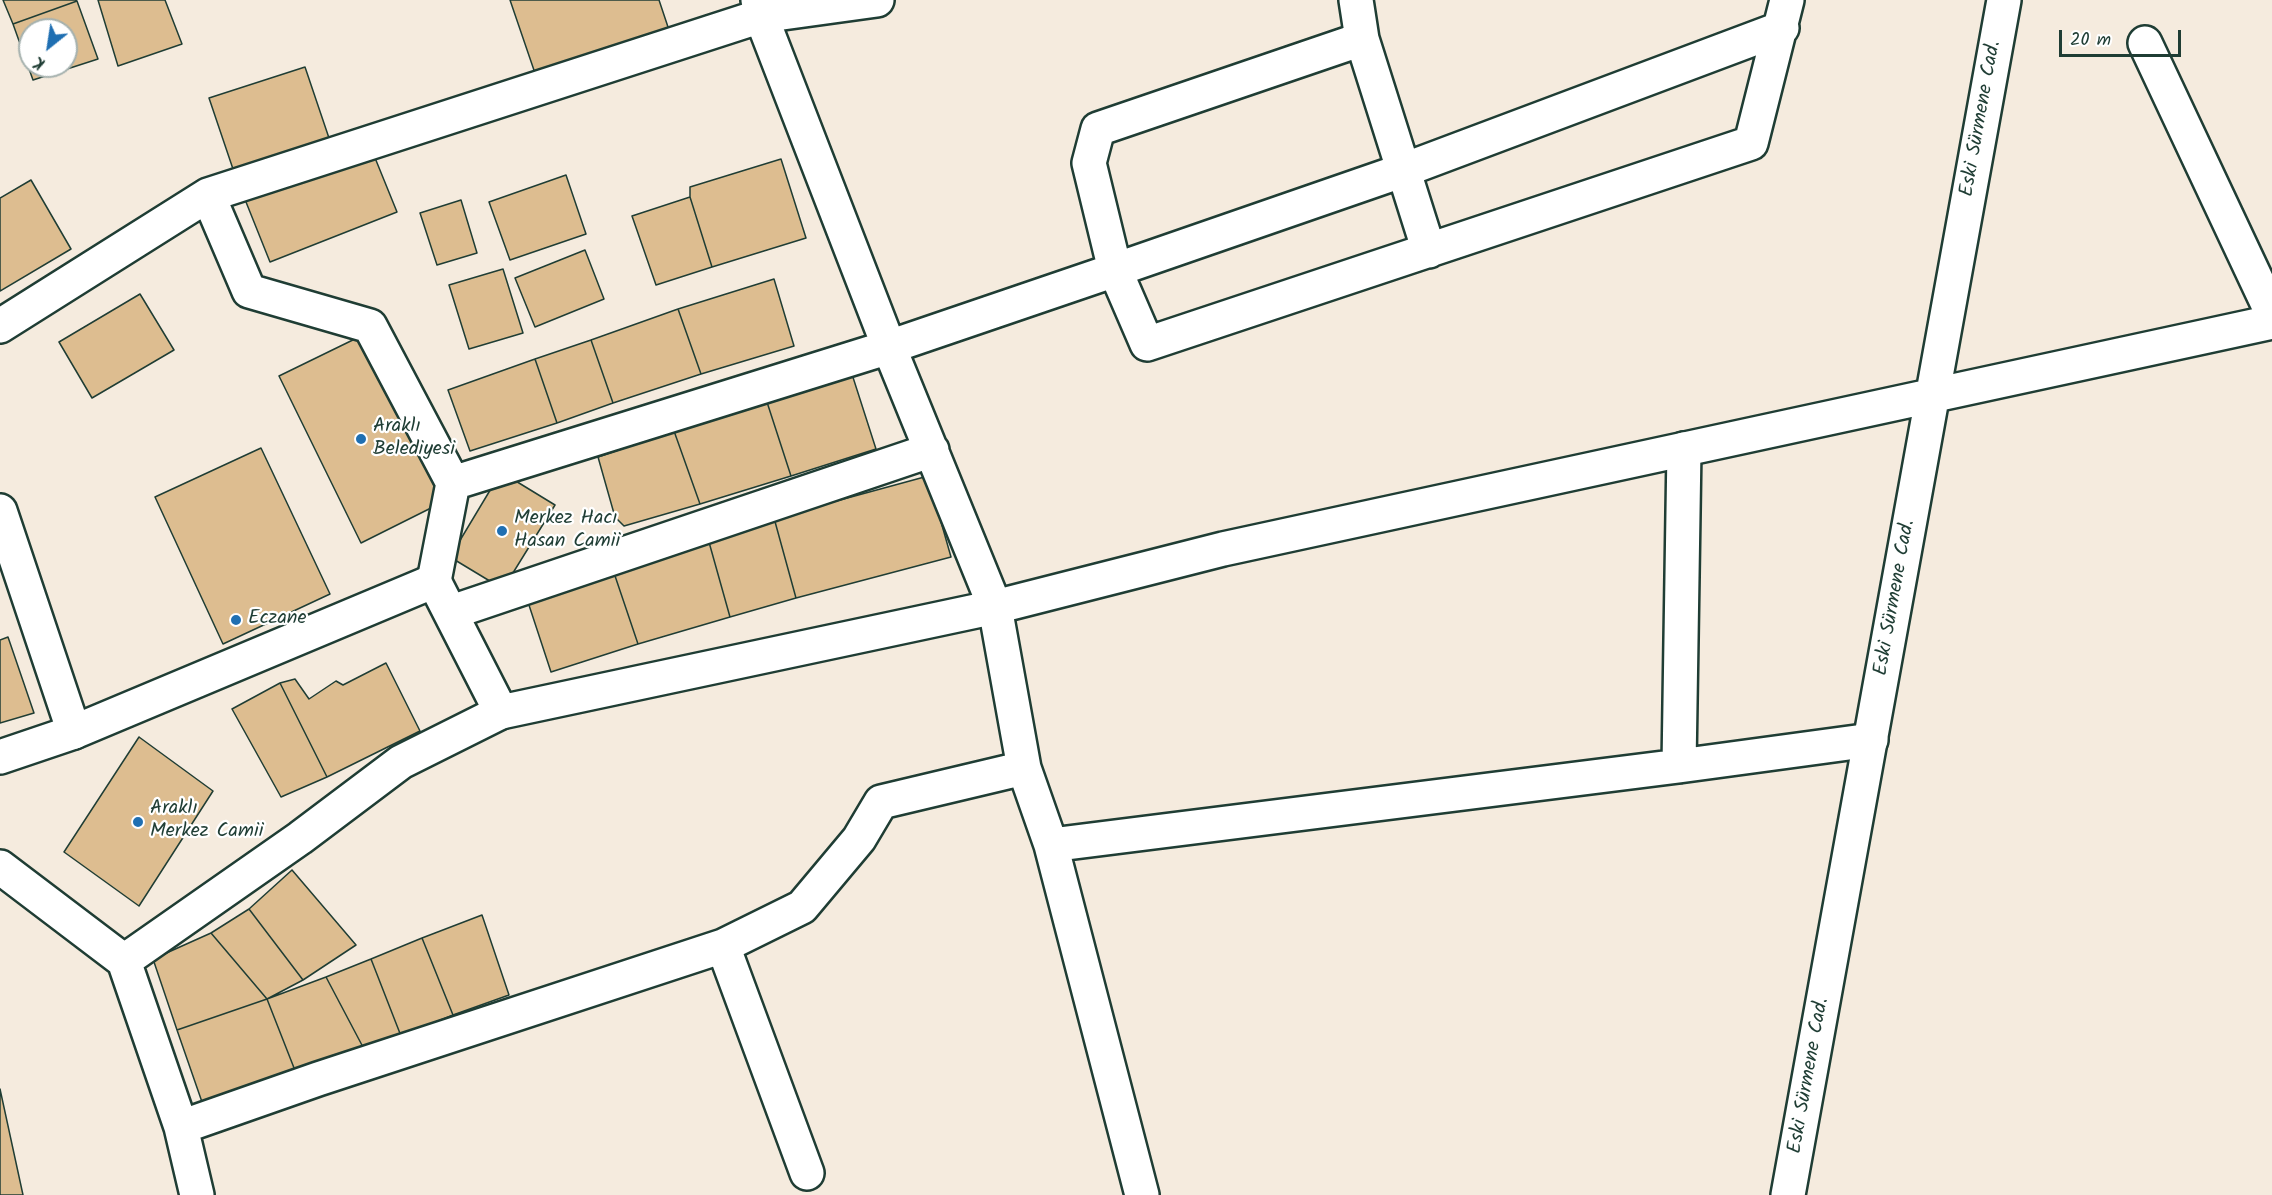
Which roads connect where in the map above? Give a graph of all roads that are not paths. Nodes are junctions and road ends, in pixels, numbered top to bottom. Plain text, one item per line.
1 (877, 0) edge
2 (1356, 0) edge
3 (2004, 0) edge
4 (760, 8) edge
5 (1785, 14) edge
6 (1362, 39) junction
7 (2145, 43) dead end
8 (1404, 170) junction
9 (208, 195) junction
10 (1429, 250) junction
11 (1115, 270) junction
12 (2272, 313) edge
13 (2272, 322) edge
14 (0, 326) edge
15 (889, 347) junction
16 (1932, 395) junction
17 (1684, 448) junction
18 (932, 450) junction
19 (453, 483) junction
20 (0, 511) edge
21 (434, 581) junction
22 (995, 607) junction
23 (452, 612) junction
24 (501, 712) junction
25 (74, 732) junction
26 (1870, 740) junction
27 (0, 757) edge
28 (1679, 766) junction
29 (1024, 768) junction
30 (1051, 844) junction
31 (0, 867) edge
32 (723, 946) junction
33 (124, 961) junction
34 (181, 1127) junction
35 (807, 1173) dead end
36 (197, 1195) edge
37 (1142, 1195) edge
38 (1788, 1195) edge

1 - 4 street
2 - 6 street
3 - 16 street, Eski Sürmene Cad.
4 - 9 street
4 - 15 street
5 - 8 street
5 - 10 street
6 - 8 street
6 - 11 street
7 - 12 street
8 - 10 street
8 - 11 street
9 - 14 street
9 - 19 street
10 - 11 street
11 - 15 street
13 - 16 street
15 - 18 street
15 - 19 street
16 - 17 street
16 - 26 street, Eski Sürmene Cad.
17 - 22 street
17 - 28 street
18 - 22 street
18 - 23 street
19 - 21 street
20 - 25 street
21 - 23 street
21 - 25 street
22 - 24 street
22 - 29 street
23 - 24 street
24 - 33 street
25 - 27 street
26 - 28 street
26 - 38 street, Eski Sürmene Cad.
28 - 30 street
29 - 30 street
29 - 32 street
30 - 37 street
31 - 33 street
32 - 34 street
32 - 35 street
33 - 34 street
34 - 36 street

